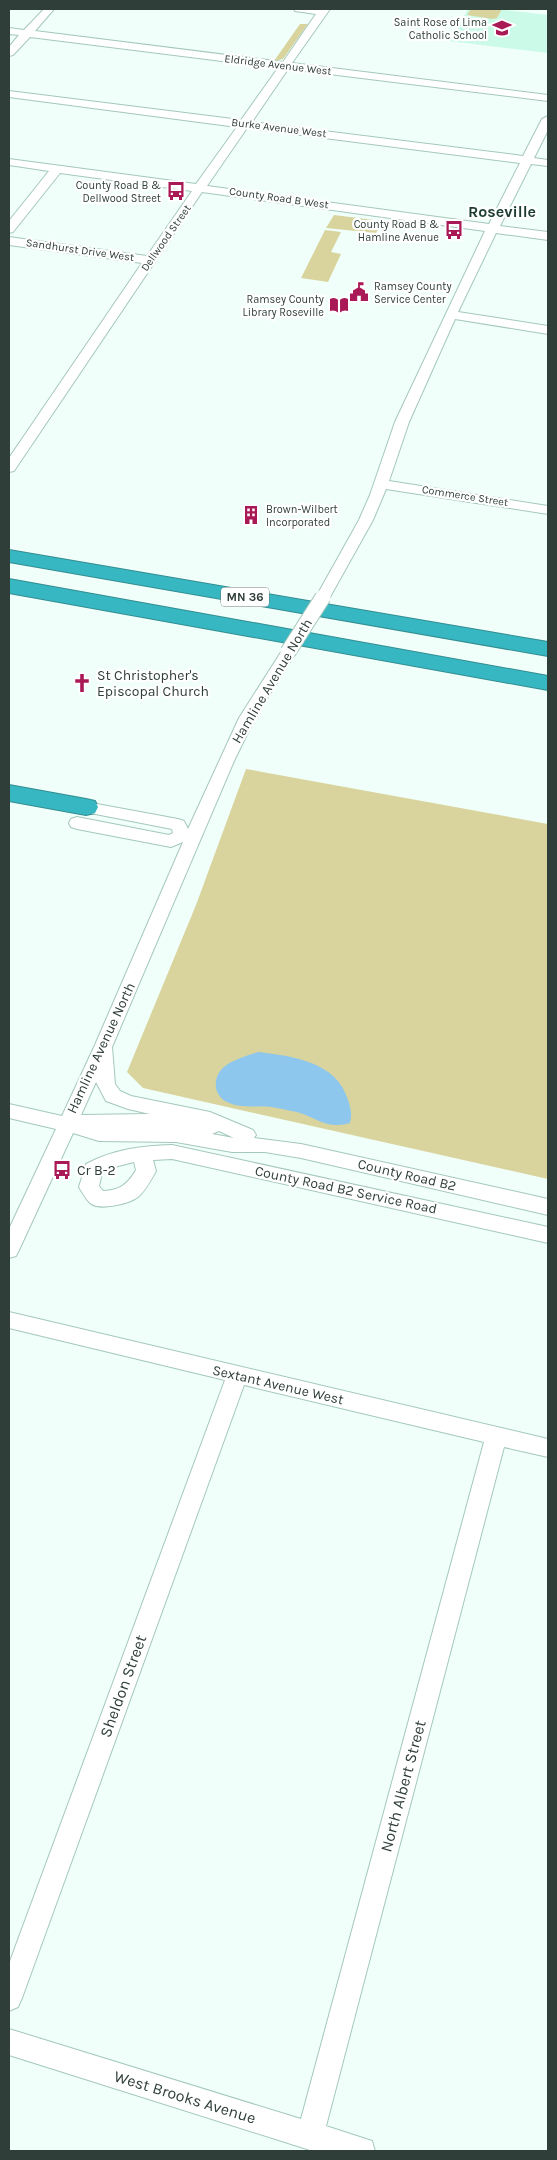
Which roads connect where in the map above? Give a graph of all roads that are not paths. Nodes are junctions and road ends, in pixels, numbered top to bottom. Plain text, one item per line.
1 (49, 9) edge
2 (299, 9) edge
3 (324, 10) edge
4 (9, 32) edge
5 (26, 34) junction
6 (9, 53) edge
7 (285, 66) junction
8 (9, 94) edge
9 (548, 98) edge
10 (548, 119) edge
11 (244, 124) junction
12 (527, 160) junction
13 (9, 162) edge
14 (548, 163) edge
15 (57, 168) junction
16 (200, 187) junction
17 (493, 228) junction
18 (9, 229) edge
19 (548, 236) edge
20 (9, 241) edge
21 (150, 260) junction
22 (451, 315) junction
23 (548, 330) edge
24 (11, 461) edge
25 (383, 479) junction
26 (548, 500) edge
27 (548, 510) edge
28 (9, 556) edge
29 (9, 586) edge
30 (9, 601) edge
31 (152, 611) junction
32 (482, 638) junction
33 (548, 645) edge
34 (548, 649) edge
35 (548, 682) edge
36 (9, 793) edge
37 (9, 809) edge
38 (81, 815) junction
39 (188, 836) junction
40 (104, 1045) junction
41 (9, 1111) edge
42 (66, 1124) junction
43 (246, 1135) junction
44 (265, 1145) junction
45 (142, 1153) dead end
46 (548, 1207) edge
47 (548, 1235) edge
48 (9, 1250) edge
49 (9, 1320) edge
50 (237, 1375) junction
51 (496, 1437) junction
52 (548, 1448) edge
53 (9, 1998) edge
54 (9, 2042) edge
55 (310, 2136) junction
56 (362, 2151) edge

1 - 5 street
2 - 3 street
3 - 7 street, Dellwood Street
4 - 5 street, Eldridge Avenue West
5 - 6 street
5 - 7 street, Eldridge Avenue West
7 - 9 street, Eldridge Avenue West
7 - 11 street, Dellwood Street
8 - 11 street, Burke Avenue West
10 - 12 street, Hamline Avenue North
11 - 12 street, Burke Avenue West
11 - 16 street, Dellwood Street
12 - 14 street, Burke Avenue West
12 - 17 street, Hamline Avenue North
13 - 15 street, County Road B West
15 - 16 street, County Road B West
15 - 18 street
16 - 17 street, County Road B West
16 - 21 street, Dellwood Street
17 - 19 street, County Road B West
17 - 22 street, Hamline Avenue North
20 - 21 street, Sandhurst Drive West
21 - 24 street, Dellwood Street
22 - 23 street
22 - 25 street, Hamline Avenue North
25 - 26 street, Commerce Street
25 - 27 street, Commerce Street
25 - 39 street, Hamline Avenue North, bridge
28 - 32 highway, MN 36
29 - 31 highway, MN 36
30 - 31 highway
31 - 35 highway, MN 36
32 - 33 highway
32 - 34 highway, MN 36
36 - 38 highway
37 - 38 highway
38 - 39 street
39 - 40 street, Hamline Avenue North
40 - 42 street, Hamline Avenue North
40 - 43 street
41 - 42 street, County Road B2
42 - 43 street, County Road B2
42 - 44 street, County Road B2
42 - 48 street, Hamline Avenue North
43 - 44 street, County Road B2
44 - 46 street, County Road B2
45 - 47 street, County Road B2 Service Road
49 - 50 street, Sextant Avenue West
50 - 51 street, Sextant Avenue West
50 - 53 street, Sheldon Street
51 - 52 street, Sextant Avenue West
51 - 55 street, North Albert Street
54 - 55 street, West Brooks Avenue
55 - 56 street, West Brooks Avenue

